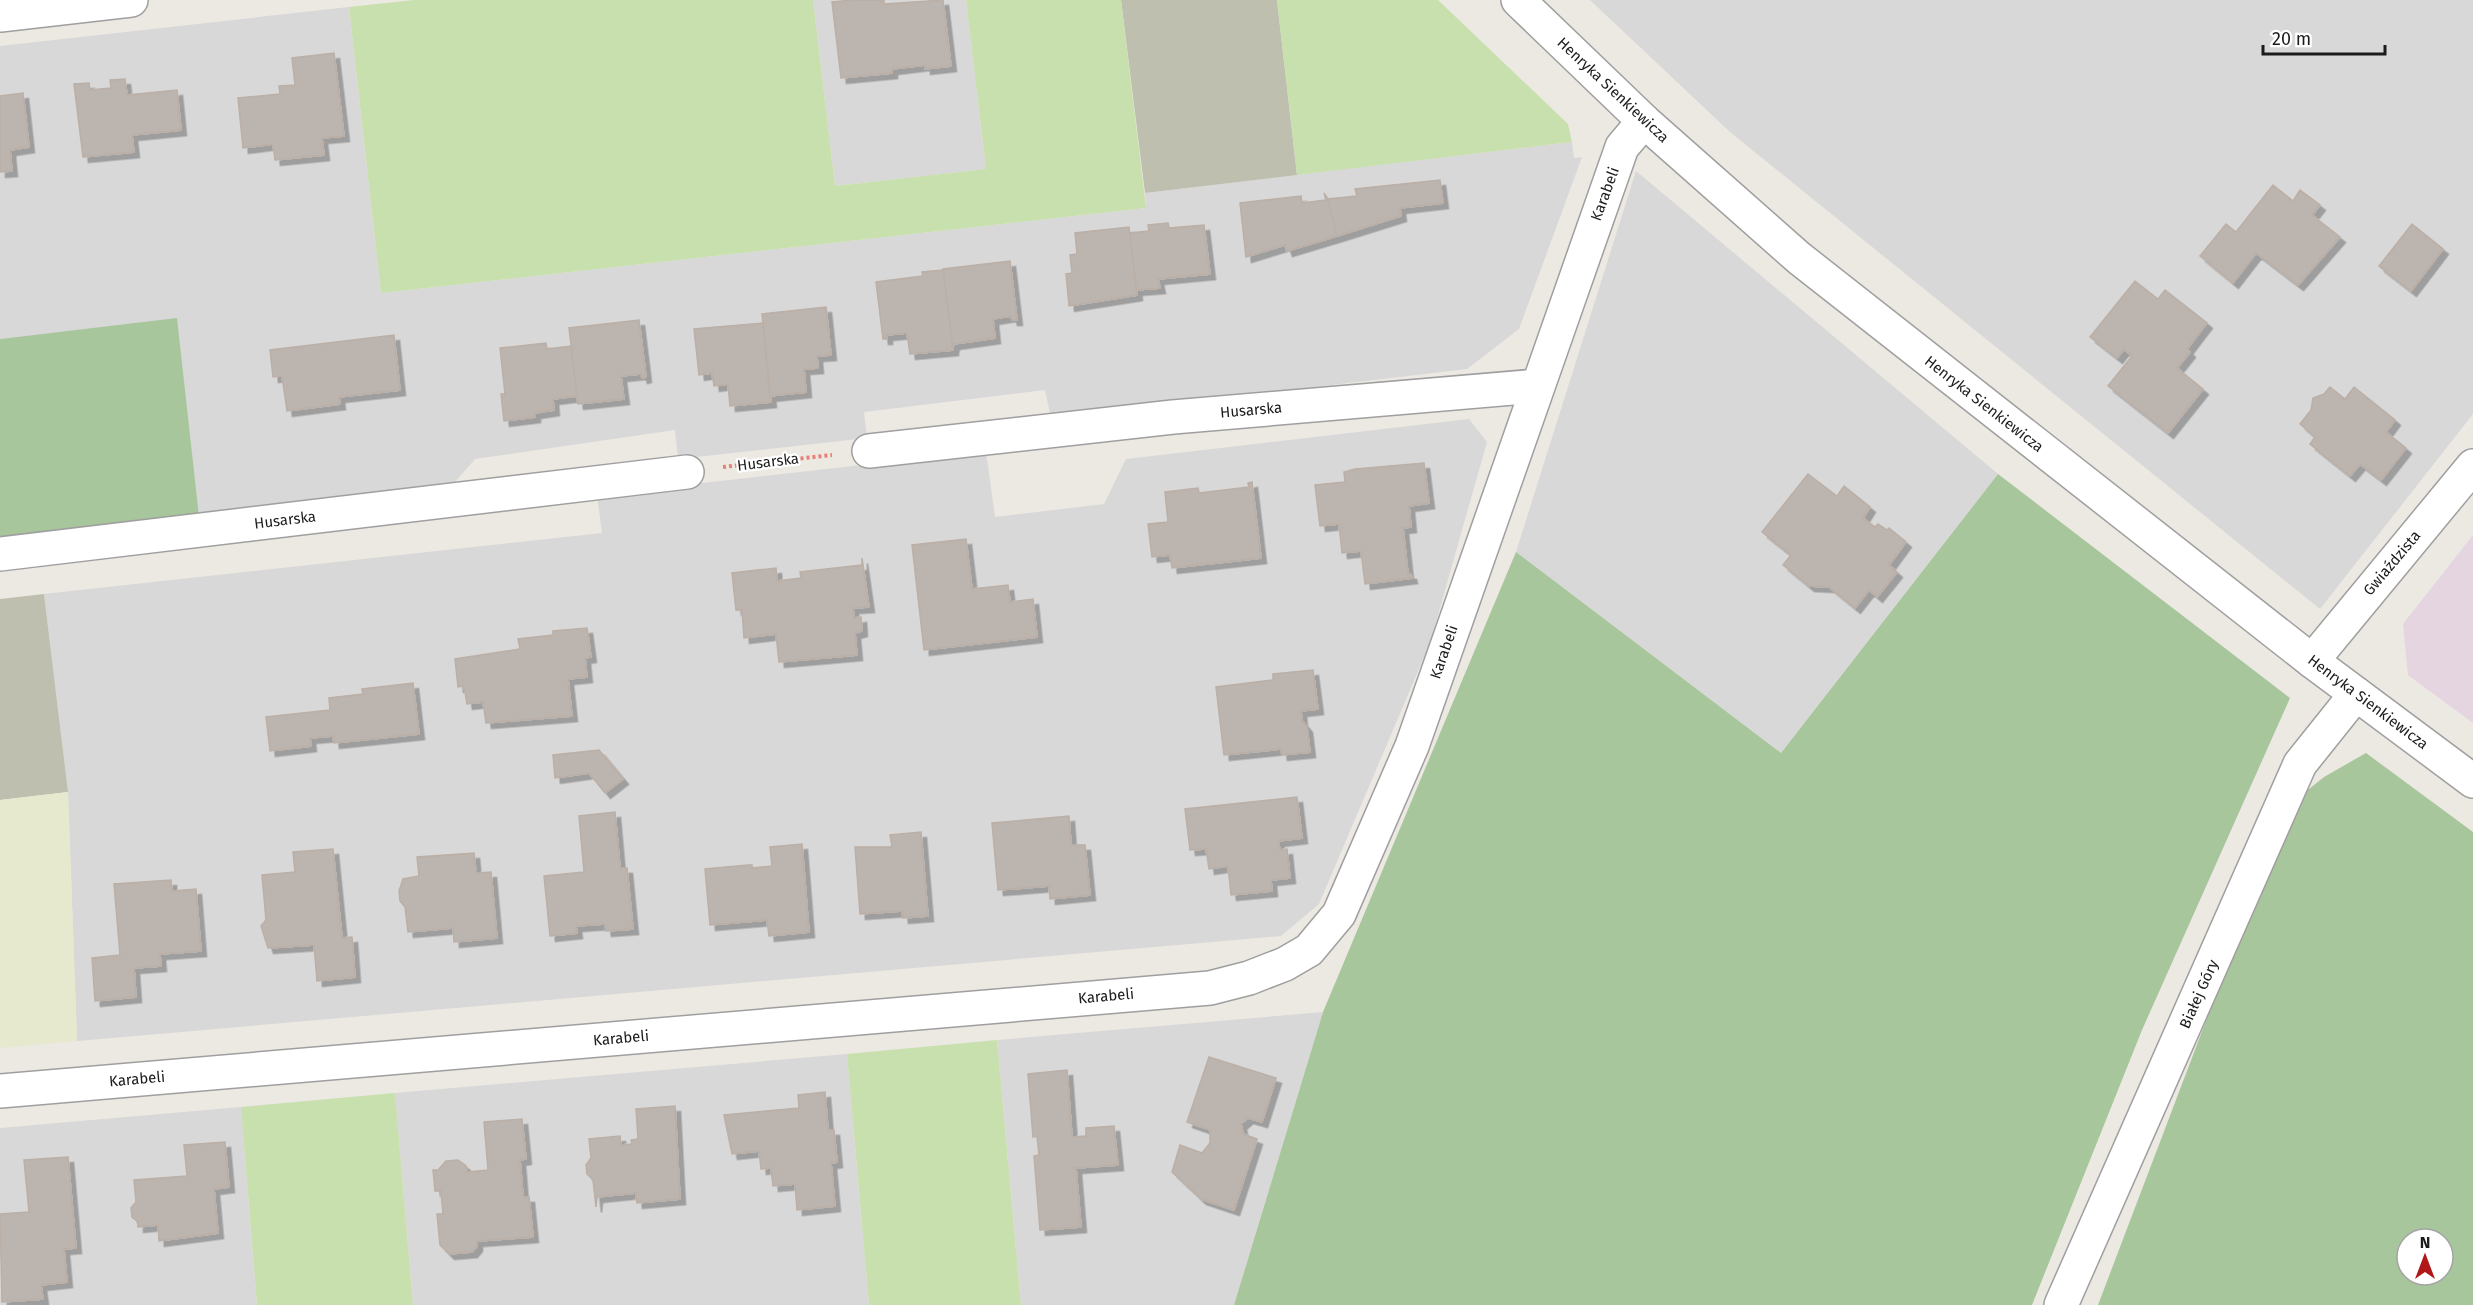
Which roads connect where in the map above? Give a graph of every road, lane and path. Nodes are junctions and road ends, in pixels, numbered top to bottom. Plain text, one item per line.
1 (131, 0) edge
2 (1518, 0) edge
3 (0, 15) edge
4 (1644, 121) junction
5 (1537, 386) junction
6 (869, 450) joint
7 (2473, 466) edge
8 (687, 471) joint
9 (0, 554) edge
10 (2313, 661) junction
11 (2356, 694) junction
12 (2473, 781) edge
13 (0, 1091) edge
14 (2061, 1305) edge

1 - 3 street
2 - 4 street, Henryka Sienkiewicza
4 - 5 street, Karabeli
4 - 10 street, Henryka Sienkiewicza
5 - 6 street, Husarska
5 - 13 street, Karabeli
6 - 8 path, Husarska
7 - 10 street, Gwiaździsta
8 - 9 street, Husarska
10 - 11 street, Henryka Sienkiewicza
11 - 12 street, Henryka Sienkiewicza
11 - 14 street, Białej Góry

